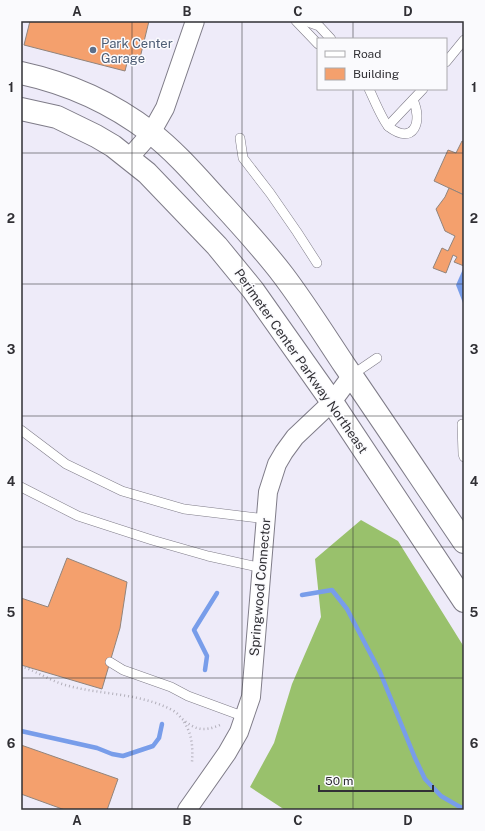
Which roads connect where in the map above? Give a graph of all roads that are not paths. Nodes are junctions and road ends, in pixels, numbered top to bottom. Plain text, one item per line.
1 (195, 21) edge
2 (296, 21) edge
3 (306, 21) edge
4 (330, 38) edge
5 (464, 40) edge
6 (317, 43) edge
7 (447, 61) edge
8 (21, 73) edge
9 (370, 90) edge
10 (423, 90) edge
11 (413, 100) junction
12 (21, 109) edge
13 (388, 126) junction
14 (151, 133) junction
15 (240, 138) dead end
16 (129, 158) junction
17 (317, 263) dead end
18 (377, 358) dead end
19 (352, 375) junction
20 (332, 402) junction
21 (462, 424) dead end
22 (21, 430) edge
23 (464, 457) edge
24 (21, 487) edge
25 (266, 519) junction
26 (464, 542) edge
27 (262, 568) junction
28 (464, 601) edge
29 (110, 662) dead end
30 (245, 717) junction
31 (187, 810) edge

1 - 14 street
2 - 6 lane
3 - 4 lane
5 - 7 lane
8 - 14 main road
9 - 13 lane
10 - 11 lane
11 - 13 lane
11 - 13 lane
12 - 16 main road, Perimeter Center Parkway Northeast
14 - 16 street
14 - 19 main road
15 - 17 lane
16 - 20 main road, Perimeter Center Parkway Northeast
18 - 19 lane
19 - 20 street, Springwood Connector
19 - 26 main road
20 - 25 street, Springwood Connector
20 - 28 main road, Perimeter Center Parkway Northeast
21 - 23 lane
22 - 25 lane
24 - 27 lane
25 - 27 street, Springwood Connector
27 - 30 street, Springwood Connector
29 - 30 lane
30 - 31 street, Springwood Connector

